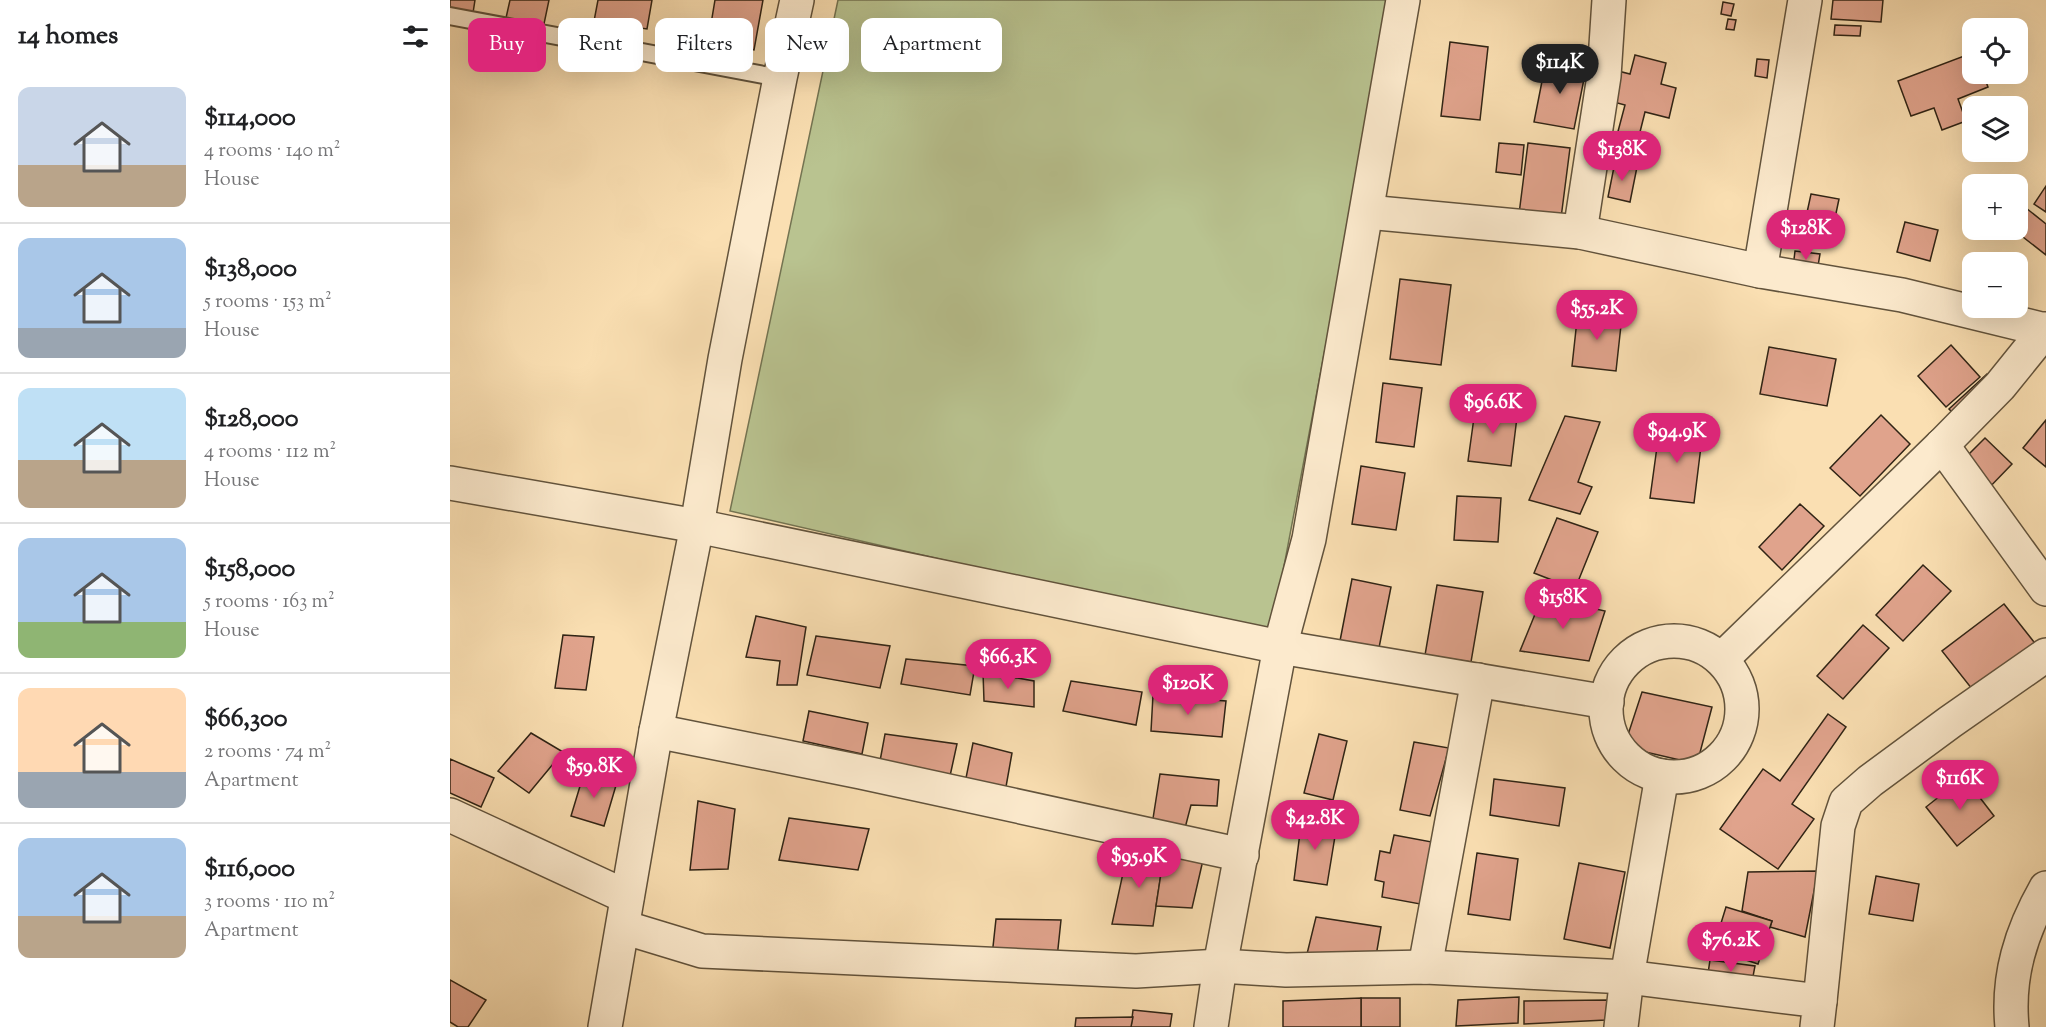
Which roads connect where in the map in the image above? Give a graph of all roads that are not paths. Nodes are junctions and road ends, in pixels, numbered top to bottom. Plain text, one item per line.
1 (797, 0) edge
2 (1403, 0) edge
3 (1609, 0) edge
4 (1805, 0) edge
5 (450, 16) edge
6 (780, 78) junction
7 (1367, 212) junction
8 (1580, 232) junction
9 (1760, 271) junction
10 (2046, 329) edge
11 (1942, 445) junction
12 (450, 483) edge
13 (697, 526) junction
14 (2046, 589) edge
15 (1281, 647) junction
16 (2046, 655) edge
17 (1722, 659) junction
18 (1478, 680) junction
19 (1607, 702) junction
20 (656, 731) junction
21 (1662, 776) junction
22 (450, 815) edge
23 (1242, 855) junction
24 (2046, 888) edge
25 (625, 912) junction
26 (1220, 966) junction
27 (1425, 967) junction
28 (1627, 977) junction
29 (1818, 1014) edge
30 (605, 1027) edge
31 (1211, 1027) edge
32 (1621, 1027) edge
33 (2012, 1027) edge

1 - 6 street
2 - 7 street
3 - 8 street
4 - 9 street
5 - 6 lane
6 - 13 street
7 - 8 street
7 - 15 street
8 - 9 street
9 - 10 street
10 - 11 street
11 - 14 street
11 - 17 street
12 - 13 street
13 - 15 street
13 - 20 street
15 - 18 street
15 - 23 street
16 - 29 street
17 - 19 street
17 - 21 street
18 - 19 street
18 - 27 street
19 - 21 street
20 - 23 street
20 - 25 street
21 - 28 street
22 - 25 street
23 - 26 street
24 - 33 street
25 - 26 street
25 - 30 street
26 - 27 street
26 - 31 street
27 - 28 street
28 - 29 street
28 - 32 street

